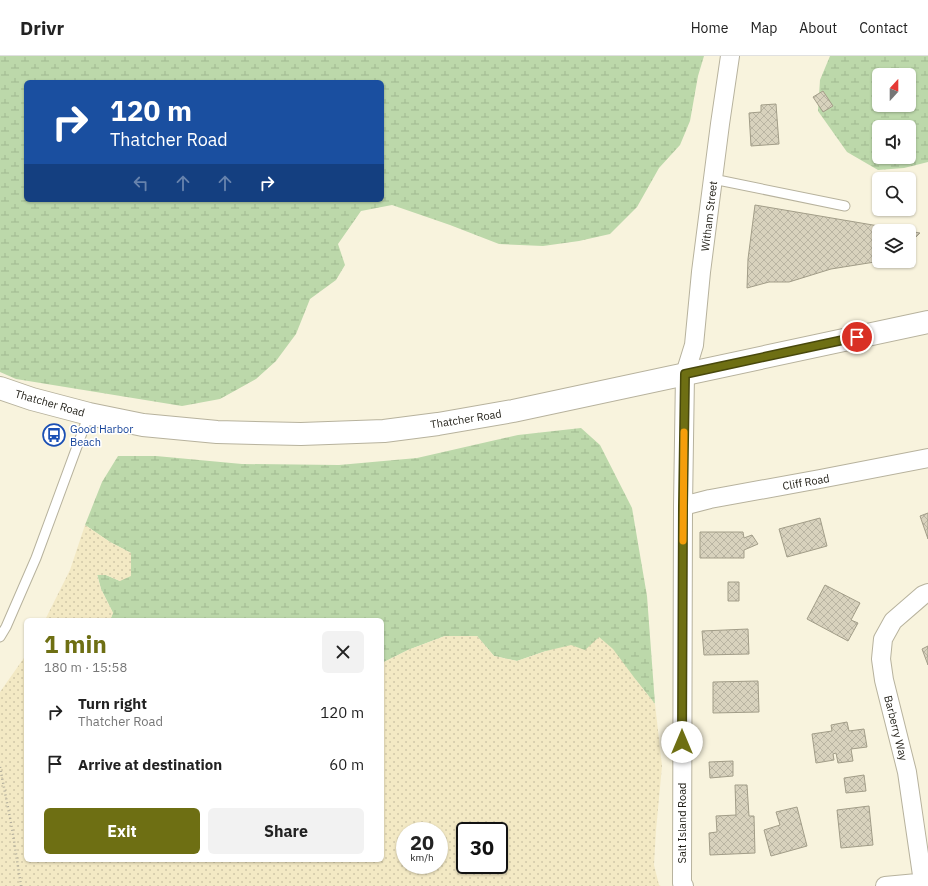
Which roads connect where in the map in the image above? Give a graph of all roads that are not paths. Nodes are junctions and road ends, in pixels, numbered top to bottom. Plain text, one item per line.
1 (730, 56) edge
2 (713, 180) junction
3 (845, 206) dead end
4 (928, 322) edge
5 (685, 374) junction
6 (0, 388) edge
7 (89, 414) junction
8 (928, 458) edge
9 (683, 506) junction
10 (928, 594) edge
11 (0, 637) edge
12 (926, 882) edge
13 (684, 886) edge
14 (892, 886) edge

1 - 2 street, Witham Street
2 - 3 lane
2 - 5 street, Witham Street
4 - 5 main road, Thatcher Road
5 - 7 main road, Thatcher Road
5 - 9 street, Salt Island Road
6 - 7 main road, Thatcher Road
7 - 11 lane
8 - 9 street, Cliff Road
9 - 13 street, Salt Island Road
10 - 12 street, Barberry Way
12 - 14 street

